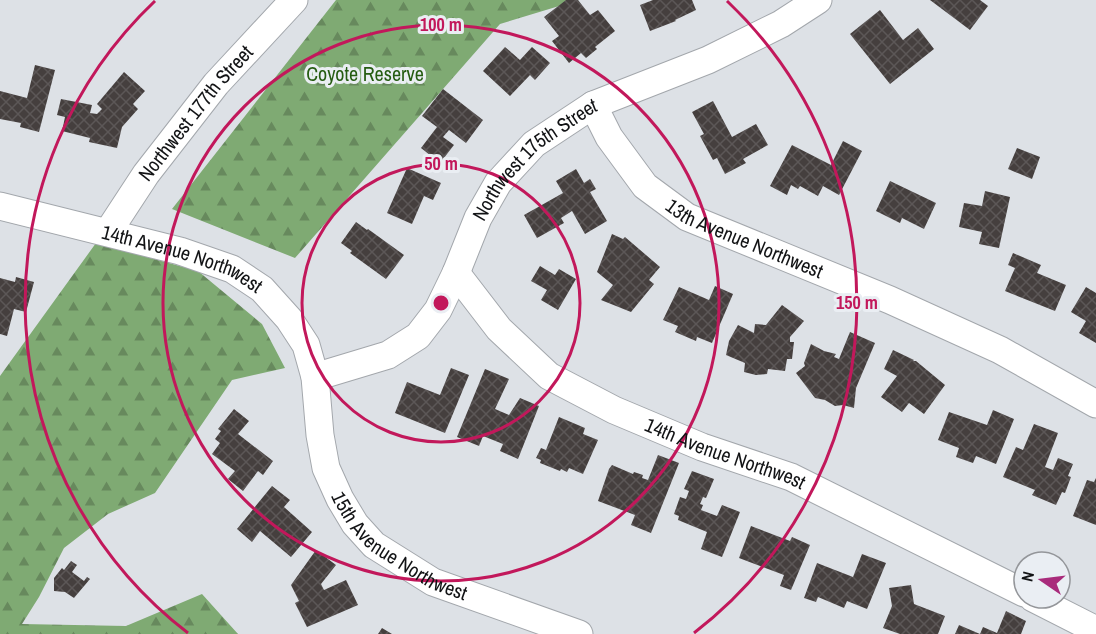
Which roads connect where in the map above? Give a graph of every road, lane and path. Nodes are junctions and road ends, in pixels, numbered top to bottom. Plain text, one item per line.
1 (294, 0) edge
2 (818, 0) edge
3 (594, 105) junction
4 (0, 206) edge
5 (108, 232) junction
6 (456, 273) junction
7 (315, 377) junction
8 (1096, 404) edge
9 (1012, 587) edge
10 (1057, 610) edge
11 (1096, 630) edge
12 (579, 634) edge

1 - 5 street, Northwest 177th Street
2 - 3 street, Northwest 175th Street
3 - 6 street, Northwest 175th Street
3 - 8 street, 13th Avenue Northwest
4 - 5 street, 14th Avenue Northwest
5 - 7 street, 14th Avenue Northwest
6 - 7 street, Northwest 175th Street
6 - 9 street, 14th Avenue Northwest
7 - 12 street, 15th Avenue Northwest
10 - 11 street

